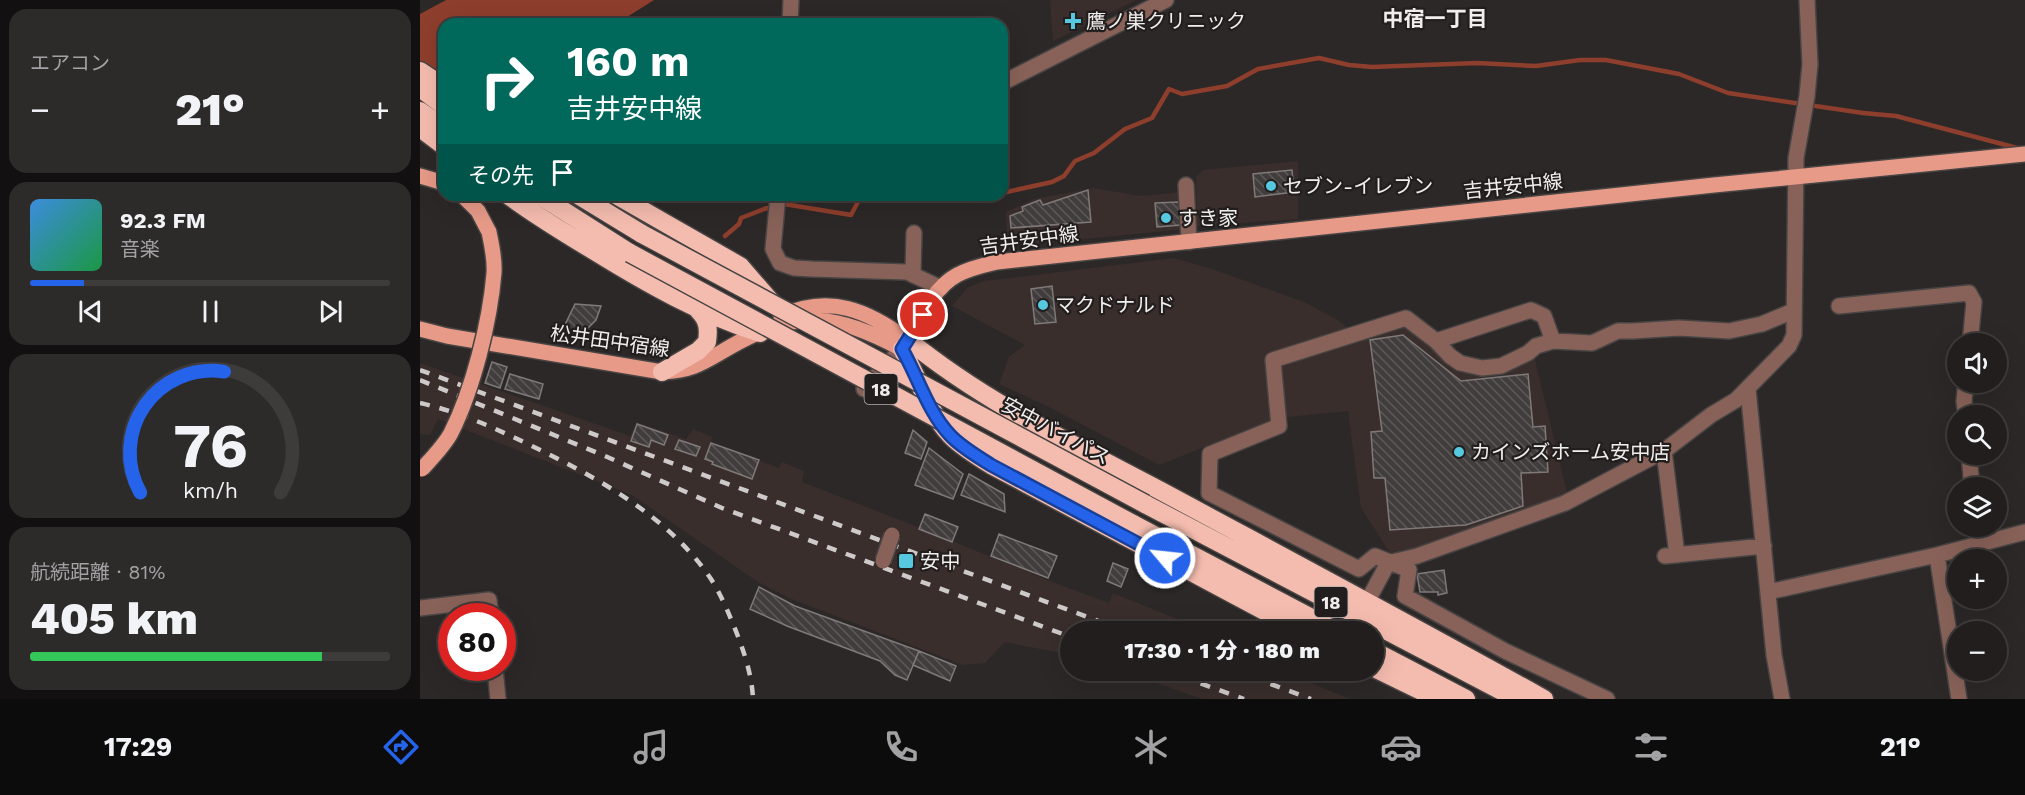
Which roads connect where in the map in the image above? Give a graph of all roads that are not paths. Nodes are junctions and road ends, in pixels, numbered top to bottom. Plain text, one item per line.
1 (791, 0) edge
2 (1166, 0) edge
3 (1807, 0) edge
4 (790, 18) edge
5 (420, 71) edge
6 (1008, 80) edge
7 (438, 83) edge
8 (420, 88) edge
9 (438, 102) edge
10 (420, 111) edge
11 (420, 128) edge
12 (438, 134) edge
13 (438, 137) edge
14 (2025, 153) edge
15 (420, 176) edge
16 (1796, 177) junction
17 (438, 181) edge
18 (1186, 185) dead end
19 (468, 201) edge
20 (516, 201) edge
21 (548, 201) edge
22 (588, 201) edge
23 (626, 201) edge
24 (777, 201) edge
25 (914, 233) dead end
26 (1188, 242) junction
27 (913, 275) junction
28 (941, 288) junction
29 (1839, 306) dead end
30 (698, 310) junction
31 (1793, 311) junction
32 (782, 316) junction
33 (420, 329) edge
34 (760, 333) junction
35 (1971, 333) edge
36 (1552, 340) junction
37 (1437, 341) junction
38 (905, 345) junction
39 (662, 372) junction
40 (864, 388) dead end
41 (1748, 389) junction
42 (1050, 432) junction
43 (1664, 451) junction
44 (421, 470) edge
45 (1026, 484) junction
46 (2025, 532) edge
47 (892, 536) dead end
48 (1977, 537) edge
49 (1978, 545) junction
50 (1764, 546) junction
51 (1937, 555) junction
52 (883, 561) dead end
53 (1388, 563) junction
54 (1768, 592) junction
55 (1367, 602) junction
56 (463, 603) edge
57 (489, 603) edge
58 (438, 606) edge
59 (420, 608) edge
60 (1283, 621) edge
61 (1317, 621) edge
62 (1384, 656) edge
63 (1384, 674) edge
64 (496, 681) edge
65 (498, 699) edge
66 (1438, 699) edge
67 (1466, 699) edge
68 (1517, 699) edge
69 (1544, 699) edge
70 (1607, 699) edge
71 (1782, 699) edge
72 (1959, 699) edge

1 - 4 street
2 - 6 street
3 - 16 street
5 - 7 highway
8 - 9 highway
10 - 12 highway
11 - 13 highway
14 - 16 main road, 吉井安中線
15 - 17 main road
16 - 26 main road, 吉井安中線
16 - 31 street
18 - 26 street
19 - 44 main road, bridge
20 - 30 highway
21 - 61 highway, 18, bridge
22 - 68 highway, 安中バイパス / 18, bridge
23 - 32 highway
24 - 27 street
25 - 27 street
26 - 28 main road, 吉井安中線
27 - 28 street
28 - 38 main road, 吉井安中線
29 - 35 street
30 - 34 highway
30 - 39 highway
31 - 36 street
31 - 41 street
32 - 34 main road, 松井田中宿線
32 - 38 main road, 松井田中宿線
33 - 39 main road, 松井田中宿線
34 - 38 main road, 松井田中宿線
34 - 39 main road, 松井田中宿線
36 - 37 street
36 - 37 street
37 - 53 street
38 - 40 street
38 - 42 highway
38 - 45 highway
41 - 43 street
41 - 50 street
42 - 45 highway
42 - 55 highway
43 - 50 street
43 - 53 street
45 - 60 highway
46 - 49 street
47 - 52 street, bridge
48 - 49 street
49 - 51 street
50 - 54 street
51 - 54 street
51 - 72 street
53 - 55 street
53 - 70 street
54 - 71 street
55 - 69 highway
56 - 57 street
58 - 59 street
62 - 67 highway
63 - 66 highway
64 - 65 street

